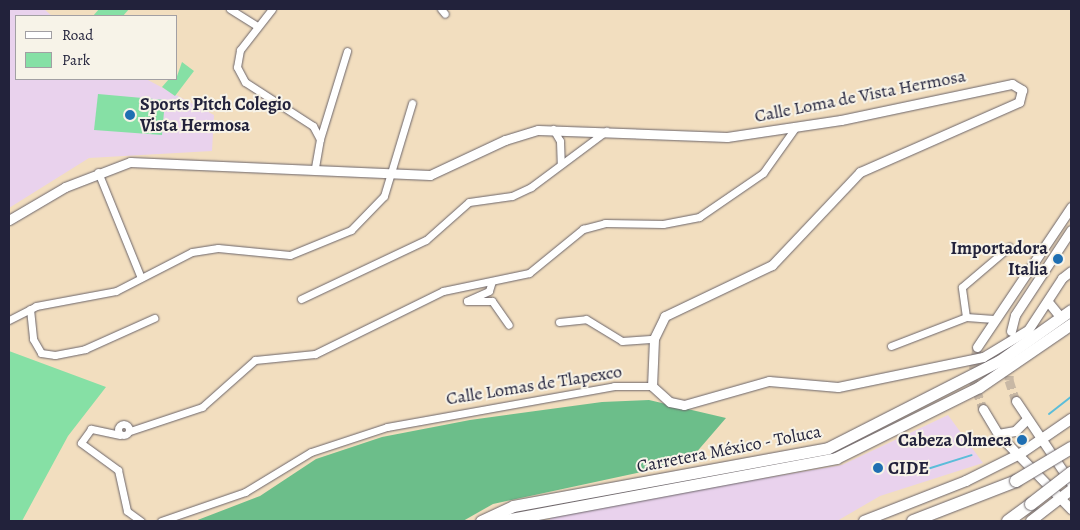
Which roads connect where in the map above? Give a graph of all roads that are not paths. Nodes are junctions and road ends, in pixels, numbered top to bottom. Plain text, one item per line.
1 (230, 9) edge
2 (272, 9) edge
3 (257, 26) junction
4 (347, 51) dead end
5 (412, 103) dead end
6 (795, 128) junction
7 (553, 129) junction
8 (606, 131) junction
9 (320, 139) junction
10 (561, 164) junction
11 (315, 168) junction
12 (98, 172) junction
13 (391, 173) junction
14 (1071, 207) edge
15 (9, 220) edge
16 (1071, 230) edge
17 (1009, 247) dead end
18 (1071, 272) edge
19 (141, 278) junction
20 (492, 281) junction
21 (301, 299) dead end
22 (1049, 303) junction
23 (30, 309) junction
24 (1071, 310) edge
25 (1058, 314) dead end
26 (966, 317) junction
27 (154, 318) dead end
28 (994, 319) junction
29 (9, 320) edge
30 (559, 322) dead end
31 (1071, 324) edge
32 (509, 325) dead end
33 (1011, 332) tunnel mouth
34 (654, 339) junction
35 (890, 346) dead end
36 (977, 347) tunnel mouth
37 (652, 386) junction
38 (1016, 401) tunnel mouth
39 (983, 409) tunnel mouth
40 (1027, 419) junction
41 (1071, 419) edge
42 (998, 434) junction
43 (1040, 441) junction
44 (1071, 448) edge
45 (1020, 454) junction
46 (1071, 473) edge
47 (1071, 483) edge
48 (1071, 490) edge
49 (1061, 498) junction
50 (1071, 509) edge
51 (141, 521) edge
52 (161, 521) edge
53 (481, 521) edge
54 (500, 521) edge
55 (864, 521) edge
56 (913, 521) edge
57 (1008, 521) edge
58 (1031, 521) edge

1 - 3 street
2 - 3 street
3 - 9 street
4 - 9 street
5 - 13 street
6 - 8 street, Calle Loma de Vista Hermosa
6 - 20 street
6 - 34 street, Calle Loma de Vista Hermosa
7 - 8 street, Calle Loma de Vista Hermosa
7 - 10 street
7 - 13 street, Calle Loma de Vista Hermosa
8 - 10 street
9 - 11 street
10 - 21 street
11 - 12 street, Calle Loma de Vista Hermosa
11 - 13 street, Calle Loma de Vista Hermosa
12 - 15 street, Calle Loma de Vista Hermosa
12 - 19 street
13 - 19 street
14 - 28 street
16 - 33 street
17 - 26 street
18 - 22 street
19 - 23 street
20 - 32 street
20 - 51 street
22 - 25 street
22 - 37 street
23 - 27 street
23 - 29 street
24 - 53 main road, Carretera México - Toluca
26 - 28 street
26 - 35 street
28 - 36 street
30 - 34 street
31 - 54 main road, Carretera México - Toluca
34 - 37 street, Calle Loma de Vista Hermosa
37 - 52 street, Calle Lomas de Tlapexco
38 - 40 street
39 - 42 street
40 - 42 street
40 - 43 street
41 - 43 main road
42 - 45 street
43 - 45 main road
43 - 47 street
44 - 56 highway, bridge
45 - 49 street
45 - 55 main road
46 - 57 highway, bridge
48 - 49 main road
49 - 50 street
49 - 58 main road

